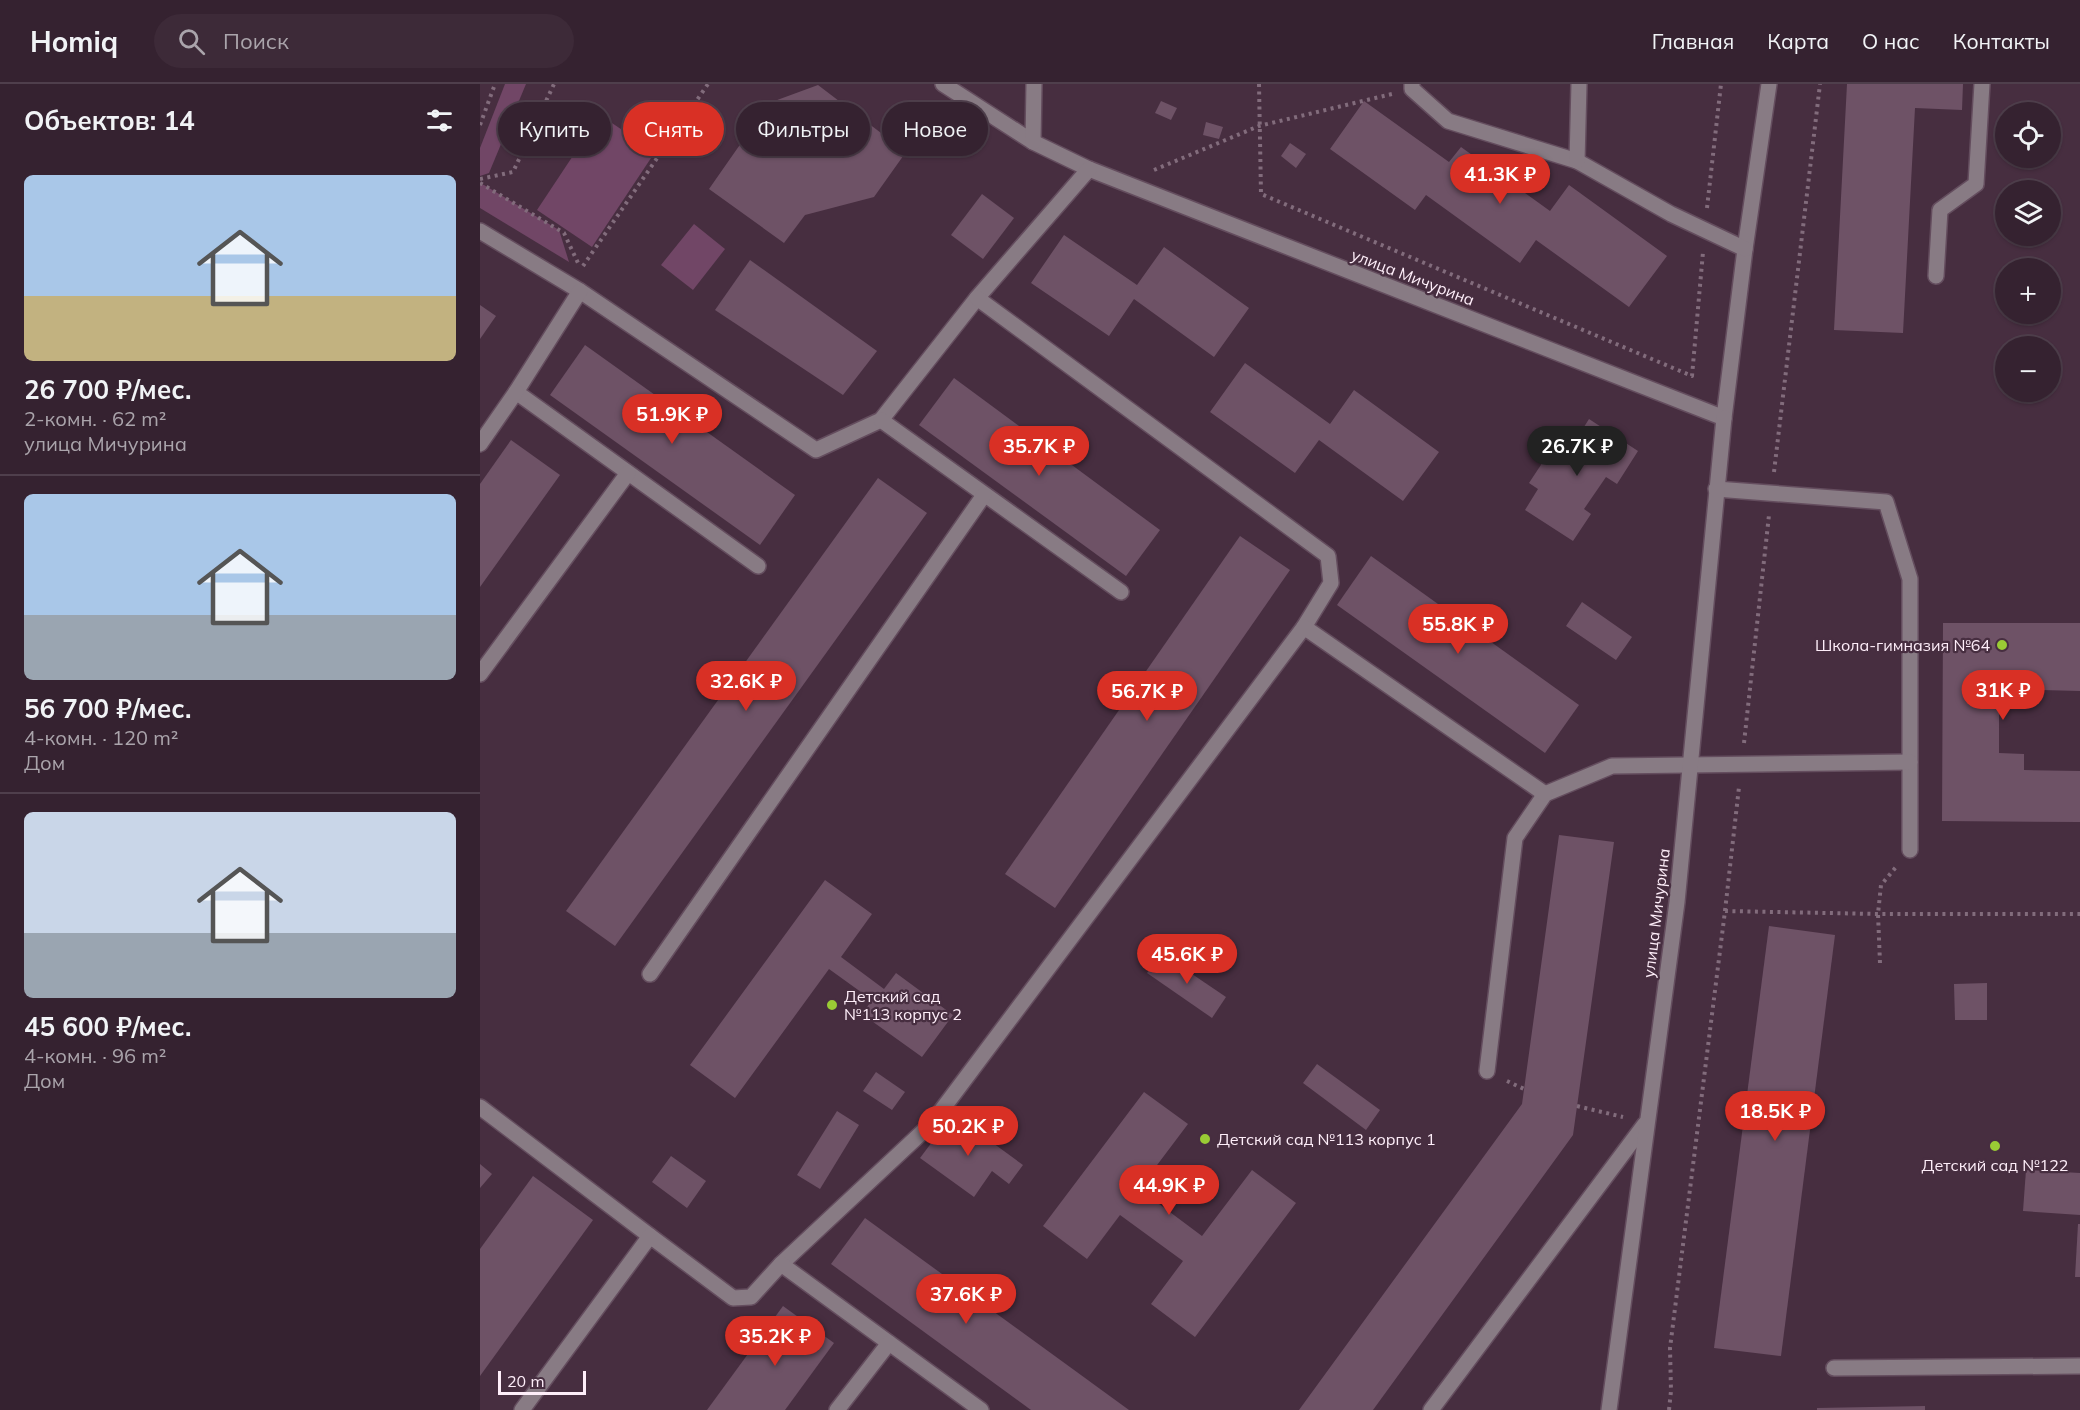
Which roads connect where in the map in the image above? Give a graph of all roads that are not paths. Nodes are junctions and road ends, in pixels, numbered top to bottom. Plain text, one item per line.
1 (943, 84) edge
2 (1034, 84) edge
3 (1579, 84) edge
4 (1769, 84) edge
5 (1982, 84) edge
6 (1412, 87) edge
7 (1033, 142) junction
8 (1577, 162) junction
9 (1089, 170) junction
10 (480, 231) edge
11 (1745, 249) junction
12 (1936, 276) dead end
13 (580, 291) junction
14 (976, 298) junction
15 (516, 392) junction
16 (1724, 418) junction
17 (881, 420) junction
18 (480, 444) edge
19 (628, 473) junction
20 (1716, 489) junction
21 (984, 495) junction
22 (758, 566) dead end
23 (1121, 592) dead end
24 (1305, 627) junction
25 (480, 674) edge
26 (1910, 762) junction
27 (1690, 766) junction
28 (1545, 794) junction
29 (1910, 850) road end
30 (650, 974) dead end
31 (1487, 1071) dead end
32 (480, 1107) edge
33 (1647, 1122) junction
34 (650, 1236) junction
35 (781, 1264) junction
36 (889, 1343) junction
37 (2080, 1366) edge
38 (1834, 1368) dead end
39 (522, 1410) edge
40 (837, 1410) edge
41 (981, 1410) edge
42 (1431, 1410) edge
43 (1609, 1410) edge

1 - 7 street, улица Мичурина
2 - 7 street
3 - 8 street
4 - 11 street, улица Мичурина
5 - 12 street
6 - 8 street
7 - 9 street, улица Мичурина
8 - 11 street
9 - 14 street
9 - 16 street, улица Мичурина
10 - 13 street
11 - 16 street, улица Мичурина
13 - 15 street
13 - 17 street
14 - 17 street
14 - 24 street
15 - 18 street
15 - 19 street
16 - 20 street, улица Мичурина
17 - 21 street
19 - 22 street
19 - 25 street
20 - 26 street
20 - 27 street, улица Мичурина
21 - 23 street
21 - 30 street
24 - 28 street
24 - 35 street
26 - 27 street
26 - 29 street
27 - 28 street
27 - 33 street, улица Мичурина
28 - 31 street
32 - 34 street
33 - 42 street
33 - 43 street, улица Мичурина
34 - 35 street
34 - 39 street
35 - 36 street
36 - 40 street
36 - 41 street
37 - 38 street

